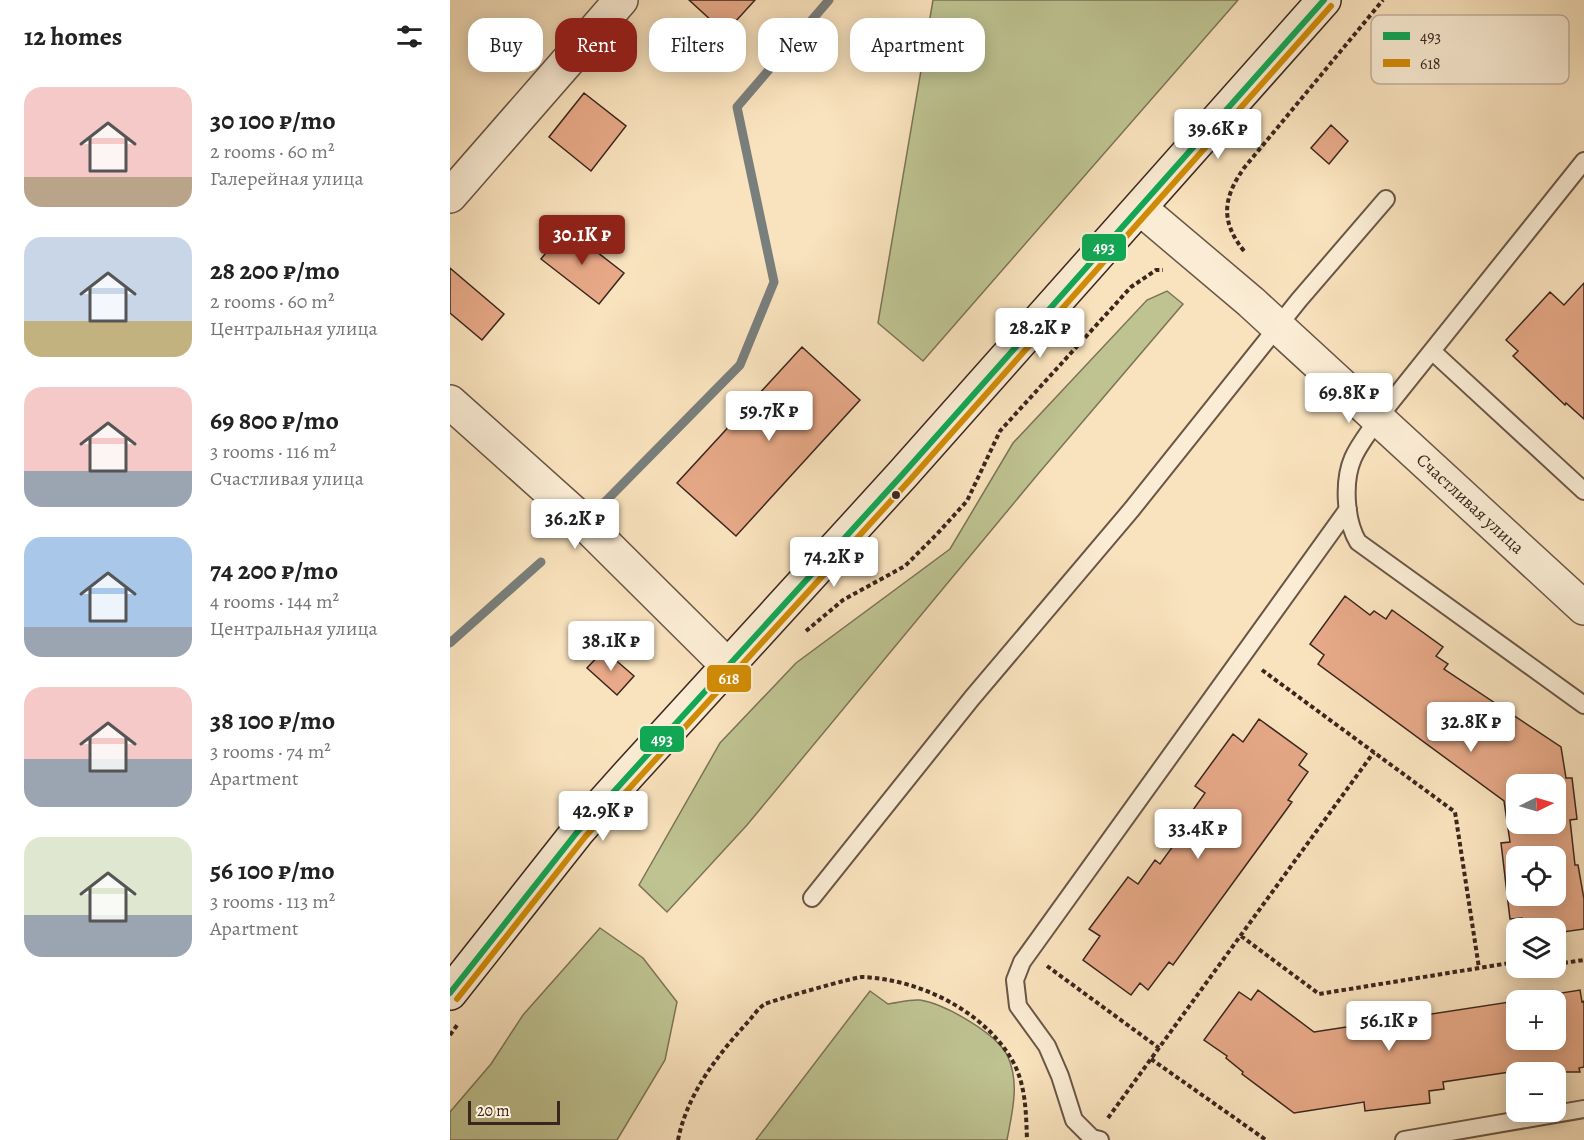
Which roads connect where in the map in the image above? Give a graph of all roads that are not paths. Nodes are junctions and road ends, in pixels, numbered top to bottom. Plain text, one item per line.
1 (621, 0) edge
2 (1324, 0) edge
3 (1584, 161) edge
4 (450, 196) edge
5 (1386, 199) dead end
6 (1141, 209) junction
7 (1279, 327) junction
8 (1432, 351) junction
9 (450, 402) edge
10 (1379, 417) junction
11 (1584, 490) edge
12 (1348, 509) junction
13 (1584, 608) edge
14 (728, 666) junction
15 (1584, 705) edge
16 (812, 898) dead end
17 (450, 993) edge
18 (1584, 1109) edge
19 (1097, 1139) edge
20 (1404, 1140) edge

1 - 4 main road
2 - 6 main road
3 - 8 lane
5 - 7 lane
6 - 7 main road, Счастливая улица
6 - 14 main road
7 - 10 main road, Счастливая улица
7 - 16 lane
8 - 10 lane
8 - 11 lane
9 - 14 main road
10 - 12 lane
10 - 13 main road, Счастливая улица
12 - 15 lane
12 - 19 lane
14 - 17 main road
18 - 20 lane

